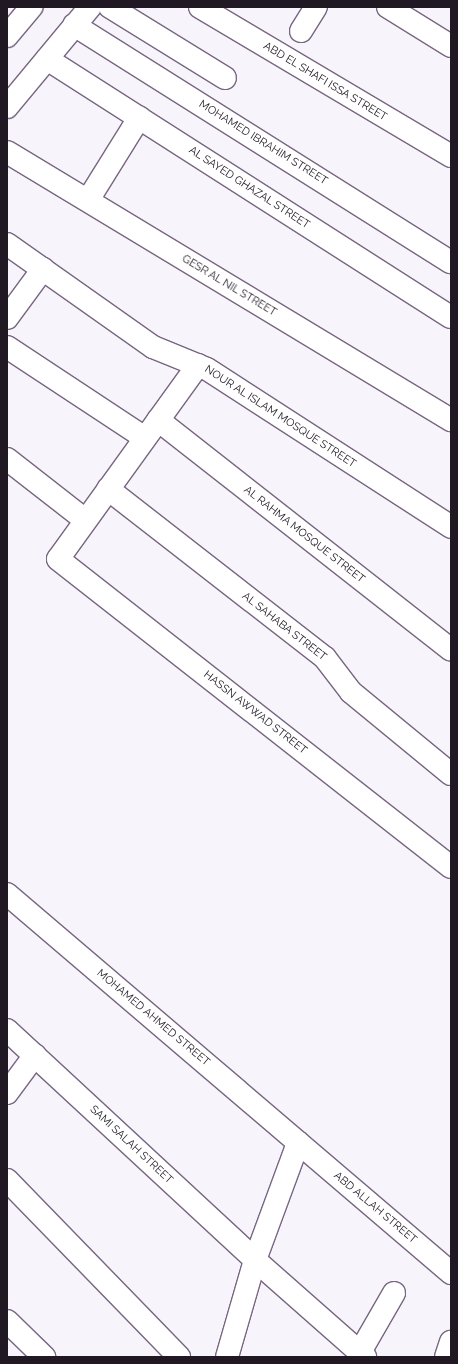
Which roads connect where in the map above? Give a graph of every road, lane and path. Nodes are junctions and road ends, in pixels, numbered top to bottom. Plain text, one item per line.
1 (31, 7) edge
2 (90, 7) edge
3 (110, 7) edge
4 (200, 7) edge
5 (316, 7) edge
6 (388, 7) edge
7 (74, 25) junction
8 (301, 31) dead end
9 (7, 36) edge
10 (451, 46) edge
11 (47, 59) junction
12 (226, 78) dead end
13 (7, 107) edge
14 (139, 118) junction
15 (7, 152) edge
16 (451, 156) edge
17 (88, 200) junction
18 (7, 244) edge
19 (451, 262) edge
20 (43, 269) junction
21 (451, 317) edge
22 (7, 318) edge
23 (7, 347) edge
24 (198, 365) junction
25 (158, 420) junction
26 (451, 420) edge
27 (145, 438) junction
28 (7, 459) edge
29 (108, 489) junction
30 (85, 520) junction
31 (451, 527) edge
32 (451, 650) edge
33 (451, 774) edge
34 (451, 867) edge
35 (7, 894) edge
36 (7, 1030) edge
37 (35, 1055) junction
38 (7, 1093) edge
39 (298, 1143) junction
40 (7, 1180) edge
41 (255, 1260) junction
42 (451, 1273) edge
43 (394, 1292) dead end
44 (7, 1321) edge
45 (451, 1342) edge
46 (363, 1355) edge
47 (44, 1357) edge
48 (180, 1357) edge
49 (227, 1357) edge
50 (446, 1357) edge

1 - 9 street
2 - 7 street
3 - 12 street
4 - 16 street, ABD EL SHAFI ISSA STREET
5 - 8 street
6 - 10 street
7 - 11 street
7 - 19 street, MOHAMED IBRAHIM STREET
11 - 13 street
11 - 14 street, AL SAYED GHAZAL STREET
14 - 17 street
14 - 21 street, AL SAYED GHAZAL STREET
15 - 17 street, GESR AL NIL STREET
17 - 26 street, GESR AL NIL STREET
18 - 20 street, NOUR AL ISLAM MOSQUE STREET
20 - 22 street
20 - 24 street, NOUR AL ISLAM MOSQUE STREET
23 - 27 street
24 - 25 street
24 - 31 street, NOUR AL ISLAM MOSQUE STREET
25 - 27 street
25 - 32 street, AL RAHMA MOSQUE STREET
27 - 29 street
28 - 30 street
29 - 30 street
29 - 33 street, AL SAHABA STREET
30 - 34 street, HASSN AWWAD STREET
35 - 39 street, MOHAMED AHMED STREET
36 - 37 street, SAMI SALAH STREET
37 - 38 street
37 - 41 street, SAMI SALAH STREET
39 - 41 street
39 - 42 street, ABD ALLAH STREET
40 - 48 street
41 - 46 street, SAMI SALAH STREET
41 - 49 street
43 - 46 street
44 - 47 street
45 - 50 street

